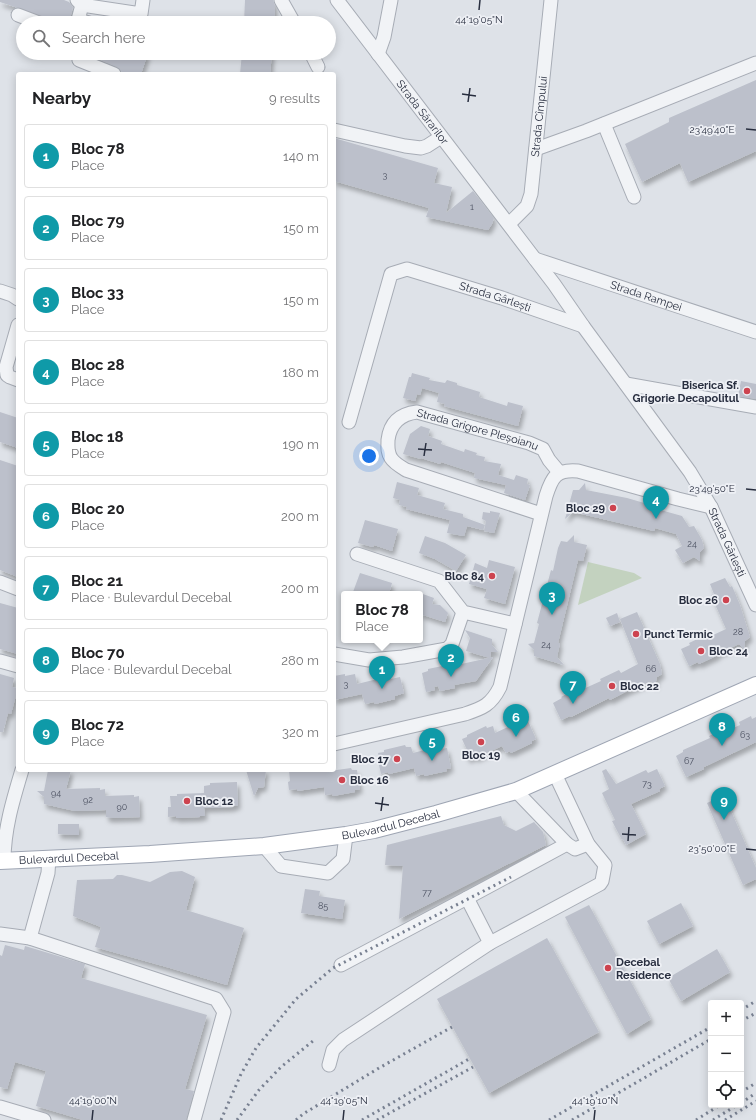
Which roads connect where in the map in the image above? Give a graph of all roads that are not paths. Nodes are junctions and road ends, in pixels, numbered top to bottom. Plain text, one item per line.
1 (143, 0) edge
2 (281, 0) edge
3 (337, 0) edge
4 (392, 0) edge
5 (551, 0) edge
6 (79, 2) edge
7 (80, 16) edge
8 (133, 16) edge
9 (141, 16) edge
10 (290, 16) edge
11 (378, 54) junction
12 (79, 60) edge
13 (314, 60) edge
14 (756, 63) edge
15 (318, 67) dead end
16 (109, 72) edge
17 (604, 124) junction
18 (336, 130) edge
19 (441, 137) junction
20 (536, 149) junction
21 (634, 197) dead end
22 (509, 224) junction
23 (535, 259) junction
24 (0, 291) edge
25 (16, 298) edge
26 (583, 326) junction
27 (756, 332) edge
28 (16, 333) edge
29 (3, 372) edge
30 (16, 379) edge
31 (626, 384) junction
32 (756, 407) edge
33 (349, 422) dead end
34 (559, 472) junction
35 (711, 507) junction
36 (541, 514) junction
37 (357, 554) dead end
38 (0, 582) edge
39 (16, 587) edge
40 (756, 605) edge
41 (463, 612) junction
42 (515, 624) junction
43 (336, 654) edge
44 (0, 661) edge
45 (16, 665) edge
46 (756, 685) edge
47 (336, 744) edge
48 (21, 772) edge
49 (555, 774) junction
50 (516, 791) junction
51 (346, 835) junction
52 (567, 844) junction
53 (588, 844) junction
54 (264, 846) junction
55 (49, 858) junction
56 (2, 861) edge
57 (467, 898) junction
58 (0, 934) edge
59 (30, 938) junction
60 (490, 943) junction
61 (341, 965) dead end
62 (329, 1065) dead end
63 (0, 1107) edge
64 (35, 1119) edge
65 (194, 1120) edge

1 - 9 street
2 - 10 street
3 - 11 street, Strada Sărarilor
4 - 11 street
5 - 20 street, Strada Cîmpului
6 - 7 street
6 - 8 street
11 - 19 street, Strada Sărarilor
12 - 16 street
13 - 15 street
14 - 17 street
17 - 20 street
17 - 21 street
18 - 19 street
19 - 22 street, Strada Sărarilor
20 - 22 street, Strada Cîmpului
22 - 23 street, Strada Gârlești
23 - 26 street, Strada Gârlești
23 - 27 street, Strada Rampei
24 - 25 street
26 - 31 street, Strada Gârlești
26 - 33 street, Strada Gârlești
28 - 29 street
29 - 30 street
31 - 32 street
31 - 35 street, Strada Gârlești
34 - 35 street
34 - 36 street
34 - 36 street, Strada Grigore Pleșoianu
35 - 40 street, Strada Gârlești
36 - 42 street
37 - 41 street
38 - 39 street
41 - 42 street
41 - 43 street
42 - 47 street
44 - 45 street
46 - 49 main road, Bulevardul Decebal
48 - 56 street
49 - 50 main road, Bulevardul Decebal
49 - 53 street
50 - 51 main road, Bulevardul Decebal
50 - 52 street
51 - 54 main road, Bulevardul Decebal
51 - 54 street
52 - 53 street
52 - 57 street
53 - 60 street
54 - 55 main road, Bulevardul Decebal
55 - 56 main road, Bulevardul Decebal
55 - 59 street
57 - 60 street
57 - 61 street
58 - 59 street
59 - 65 street
60 - 62 street
63 - 64 street

